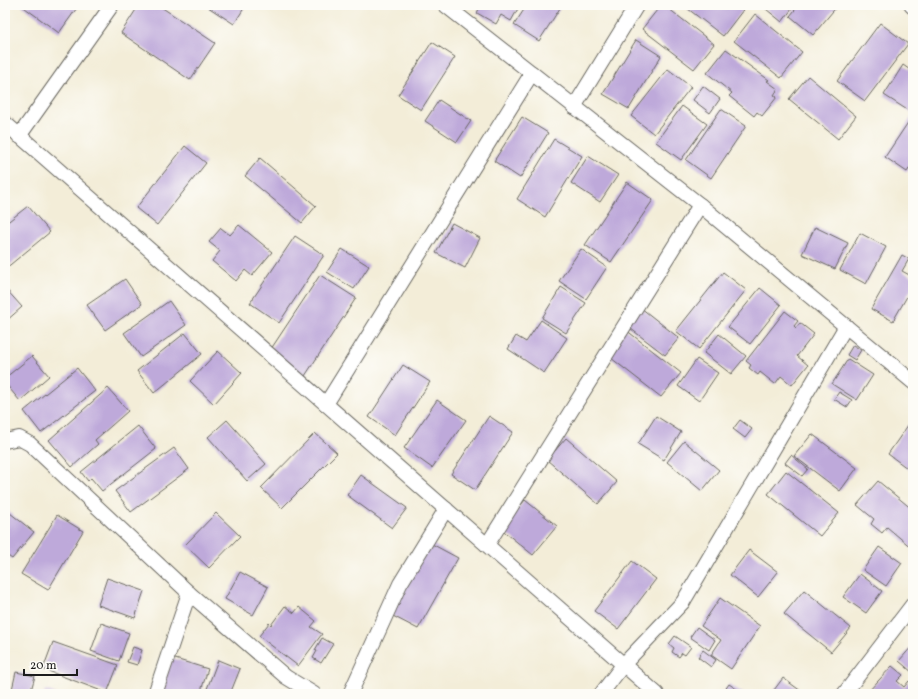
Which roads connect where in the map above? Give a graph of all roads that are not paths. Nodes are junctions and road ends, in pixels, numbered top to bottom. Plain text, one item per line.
1 (112, 5) edge
2 (445, 5) edge
3 (637, 5) edge
4 (532, 73) junction
5 (574, 107) junction
6 (5, 123) edge
7 (19, 136) junction
8 (700, 205) junction
9 (846, 326) junction
10 (913, 382) edge
11 (326, 404) junction
12 (5, 440) edge
13 (446, 509) junction
14 (487, 545) junction
15 (189, 593) junction
16 (913, 604) edge
17 (623, 665) junction
18 (155, 694) edge
19 (314, 694) edge
20 (350, 694) edge
21 (601, 694) edge
22 (657, 694) edge
23 (844, 694) edge

1 - 7 street
2 - 4 street
3 - 5 street
4 - 5 street
4 - 11 street
5 - 8 street
6 - 7 street
7 - 11 street
8 - 9 street
8 - 14 street
9 - 10 street
9 - 17 street
11 - 13 street
12 - 15 street
13 - 14 street
13 - 20 street
14 - 17 street
15 - 18 street
15 - 19 street
16 - 23 street
17 - 21 street
17 - 22 street

